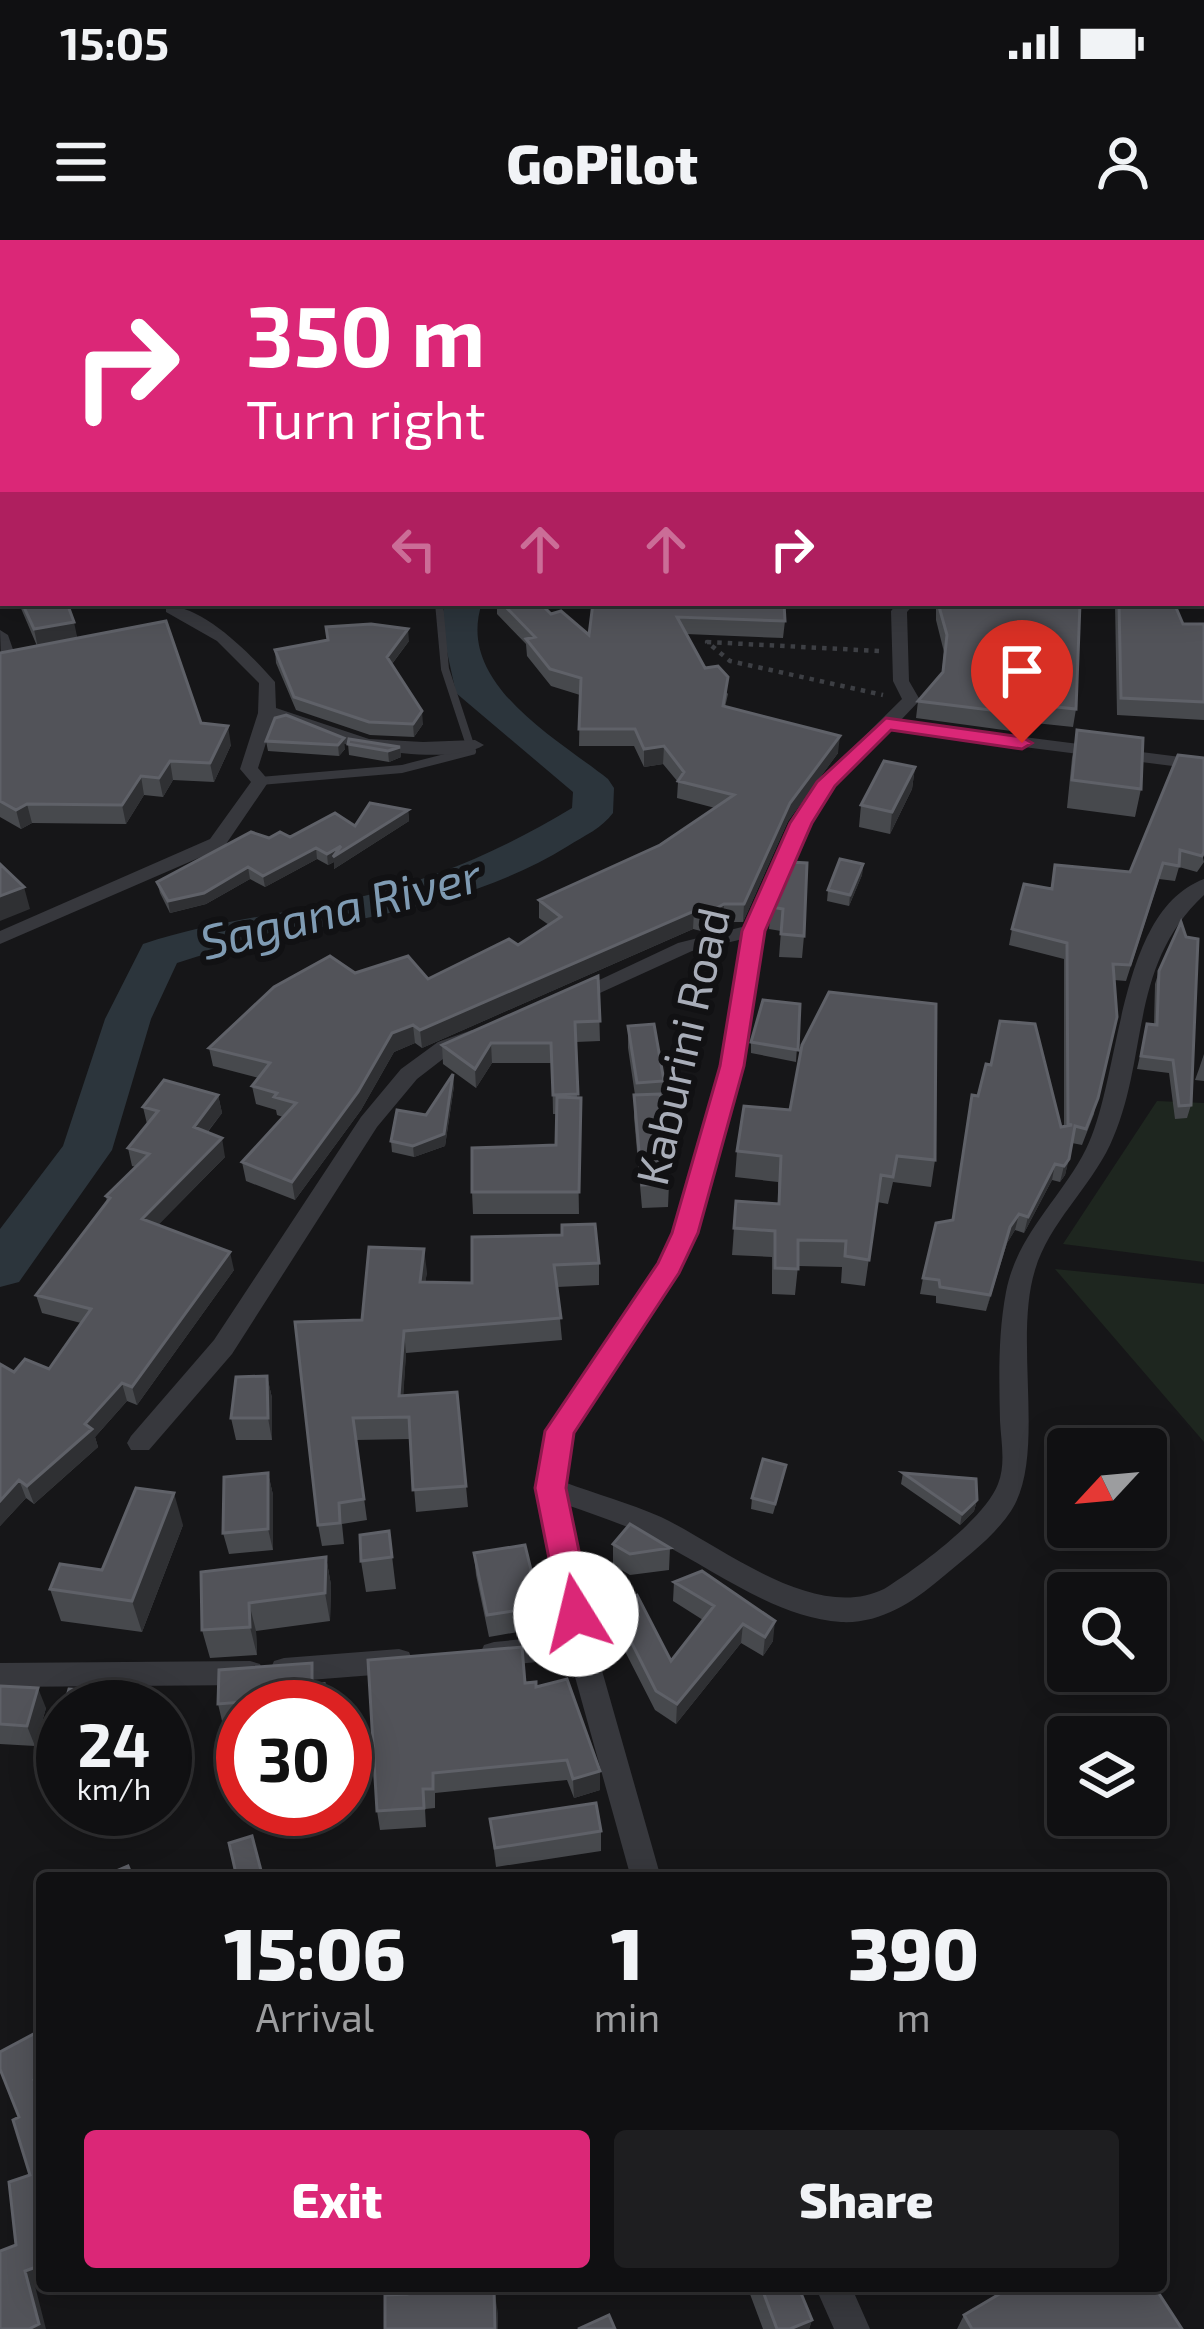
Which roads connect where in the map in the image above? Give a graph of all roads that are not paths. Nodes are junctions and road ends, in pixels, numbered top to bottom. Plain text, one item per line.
1 (170, 606) edge
2 (439, 606) edge
3 (904, 606) edge
4 (149, 625) edge
5 (0, 635) edge
6 (29, 658) edge
7 (4, 662) edge
8 (267, 713) junction
9 (886, 724) junction
10 (475, 745) junction
11 (1204, 765) edge
12 (260, 781) junction
13 (1204, 886) edge
14 (754, 931) junction
15 (0, 938) edge
16 (544, 1010) edge
17 (505, 1025) edge
18 (140, 1443) dead end
19 (550, 1488) junction
20 (581, 1646) junction
21 (0, 1675) edge
22 (644, 1872) edge
23 (836, 2292) edge
24 (852, 2329) edge

1 - 4 street
1 - 8 street
2 - 10 lane
3 - 9 street, Kaburini Road
5 - 7 street
6 - 7 street
8 - 10 street
8 - 12 street
9 - 11 street
9 - 14 street, Kaburini Road
10 - 12 lane
12 - 15 street
13 - 19 street
14 - 16 street
14 - 19 street, Kaburini Road
17 - 18 street
19 - 20 street, Kaburini Road
20 - 21 street
20 - 22 street, Kaburini Road
23 - 24 street

